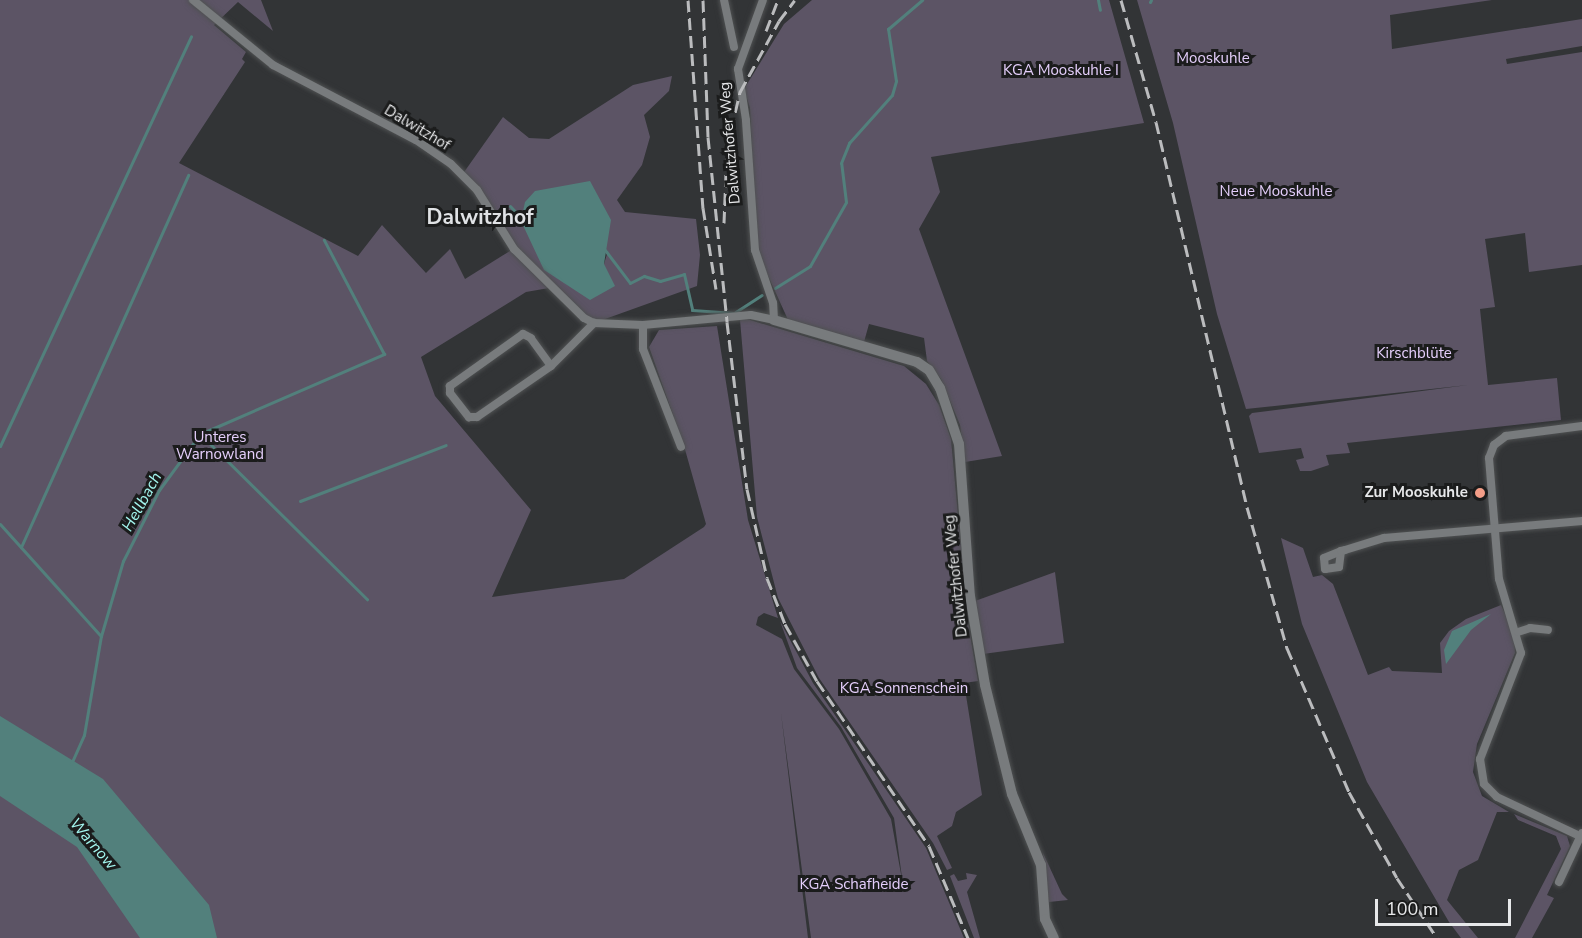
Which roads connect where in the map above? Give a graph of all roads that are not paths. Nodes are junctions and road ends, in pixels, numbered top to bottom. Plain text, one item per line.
1 (193, 0) edge
2 (724, 0) edge
3 (763, 0) edge
4 (734, 47) dead end
5 (738, 316) joint
6 (774, 320) junction
7 (594, 323) junction
8 (643, 325) junction
9 (551, 366) junction
10 (1582, 426) edge
11 (681, 447) dead end
12 (1582, 521) edge
13 (1494, 529) junction
14 (1341, 551) dead end
15 (1548, 630) dead end
16 (1518, 632) junction
17 (1582, 835) edge
18 (1559, 882) dead end
19 (1054, 938) edge

1 - 7 street, Dalwitzhof
2 - 4 street
3 - 6 street, Dalwitzhofer Weg
5 - 6 street, Dalwitzhofer Weg
5 - 8 street, Dalwitzhof
6 - 19 street, Dalwitzhofer Weg
7 - 8 street, Dalwitzhof
7 - 9 street
8 - 11 street
9 - 9 street
10 - 13 street
12 - 13 street
13 - 14 street
13 - 16 street
15 - 16 street
16 - 17 street
17 - 18 street

